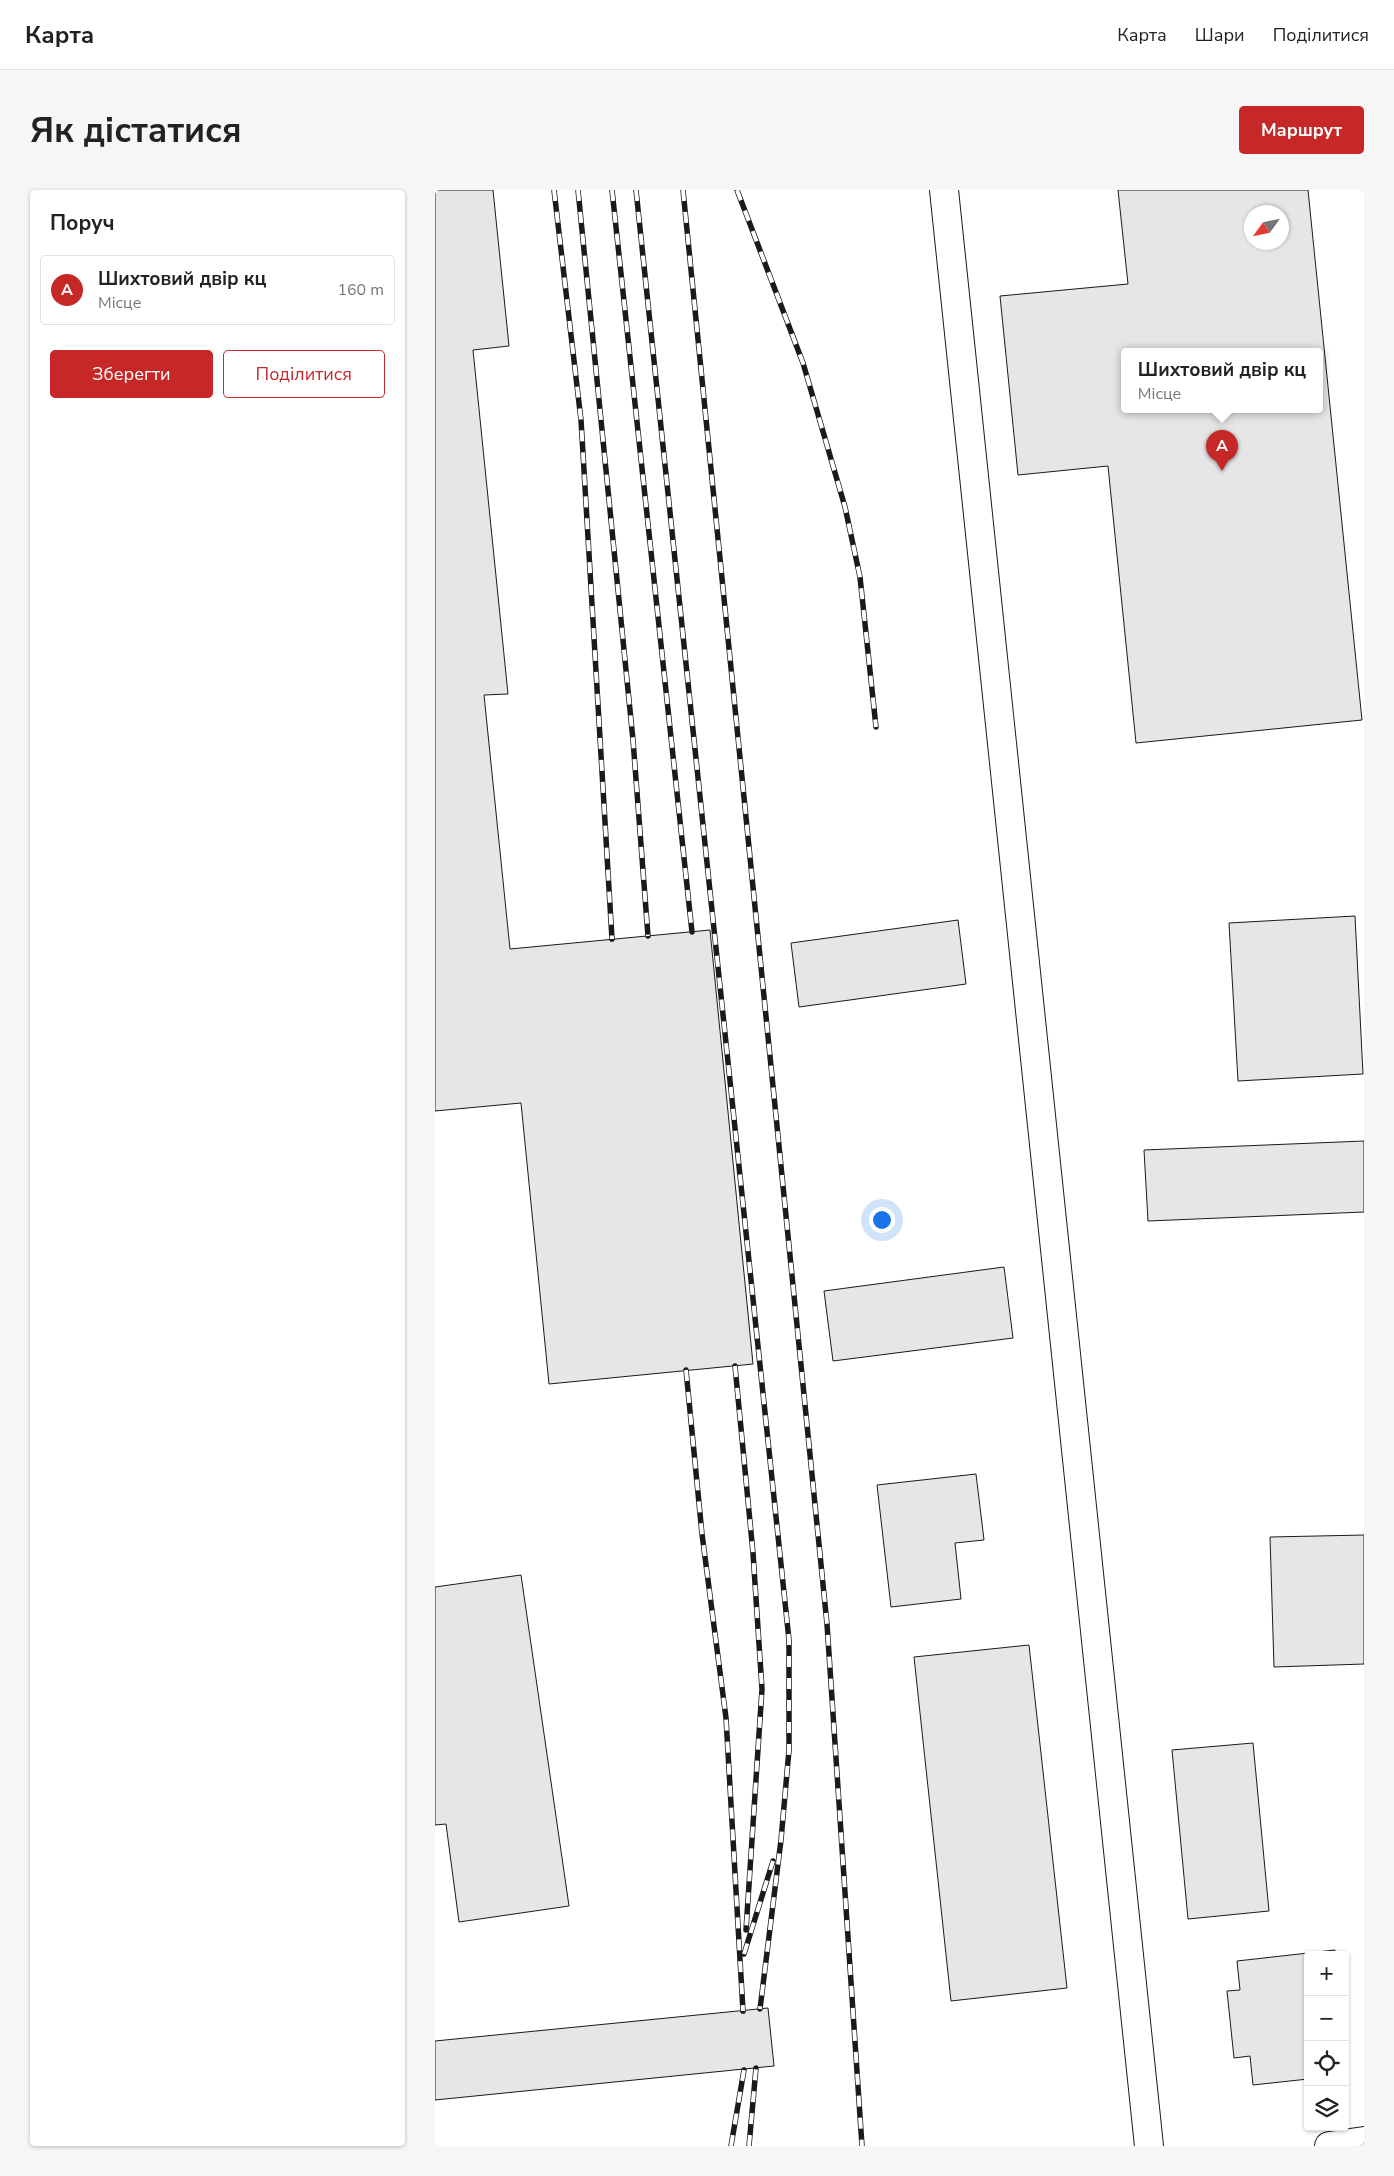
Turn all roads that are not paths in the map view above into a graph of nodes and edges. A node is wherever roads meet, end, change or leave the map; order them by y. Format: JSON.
{"nodes":[{"id":1,"x":944,"y":190,"type":"edge"},
{"id":2,"x":1364,"y":2141,"type":"edge"},
{"id":3,"x":1149,"y":2146,"type":"edge"},
{"id":4,"x":1329,"y":2146,"type":"edge"}],
"edges":[{"from":1,"to":3,"type":"lane"},
{"from":2,"to":4,"type":"lane"}]}
